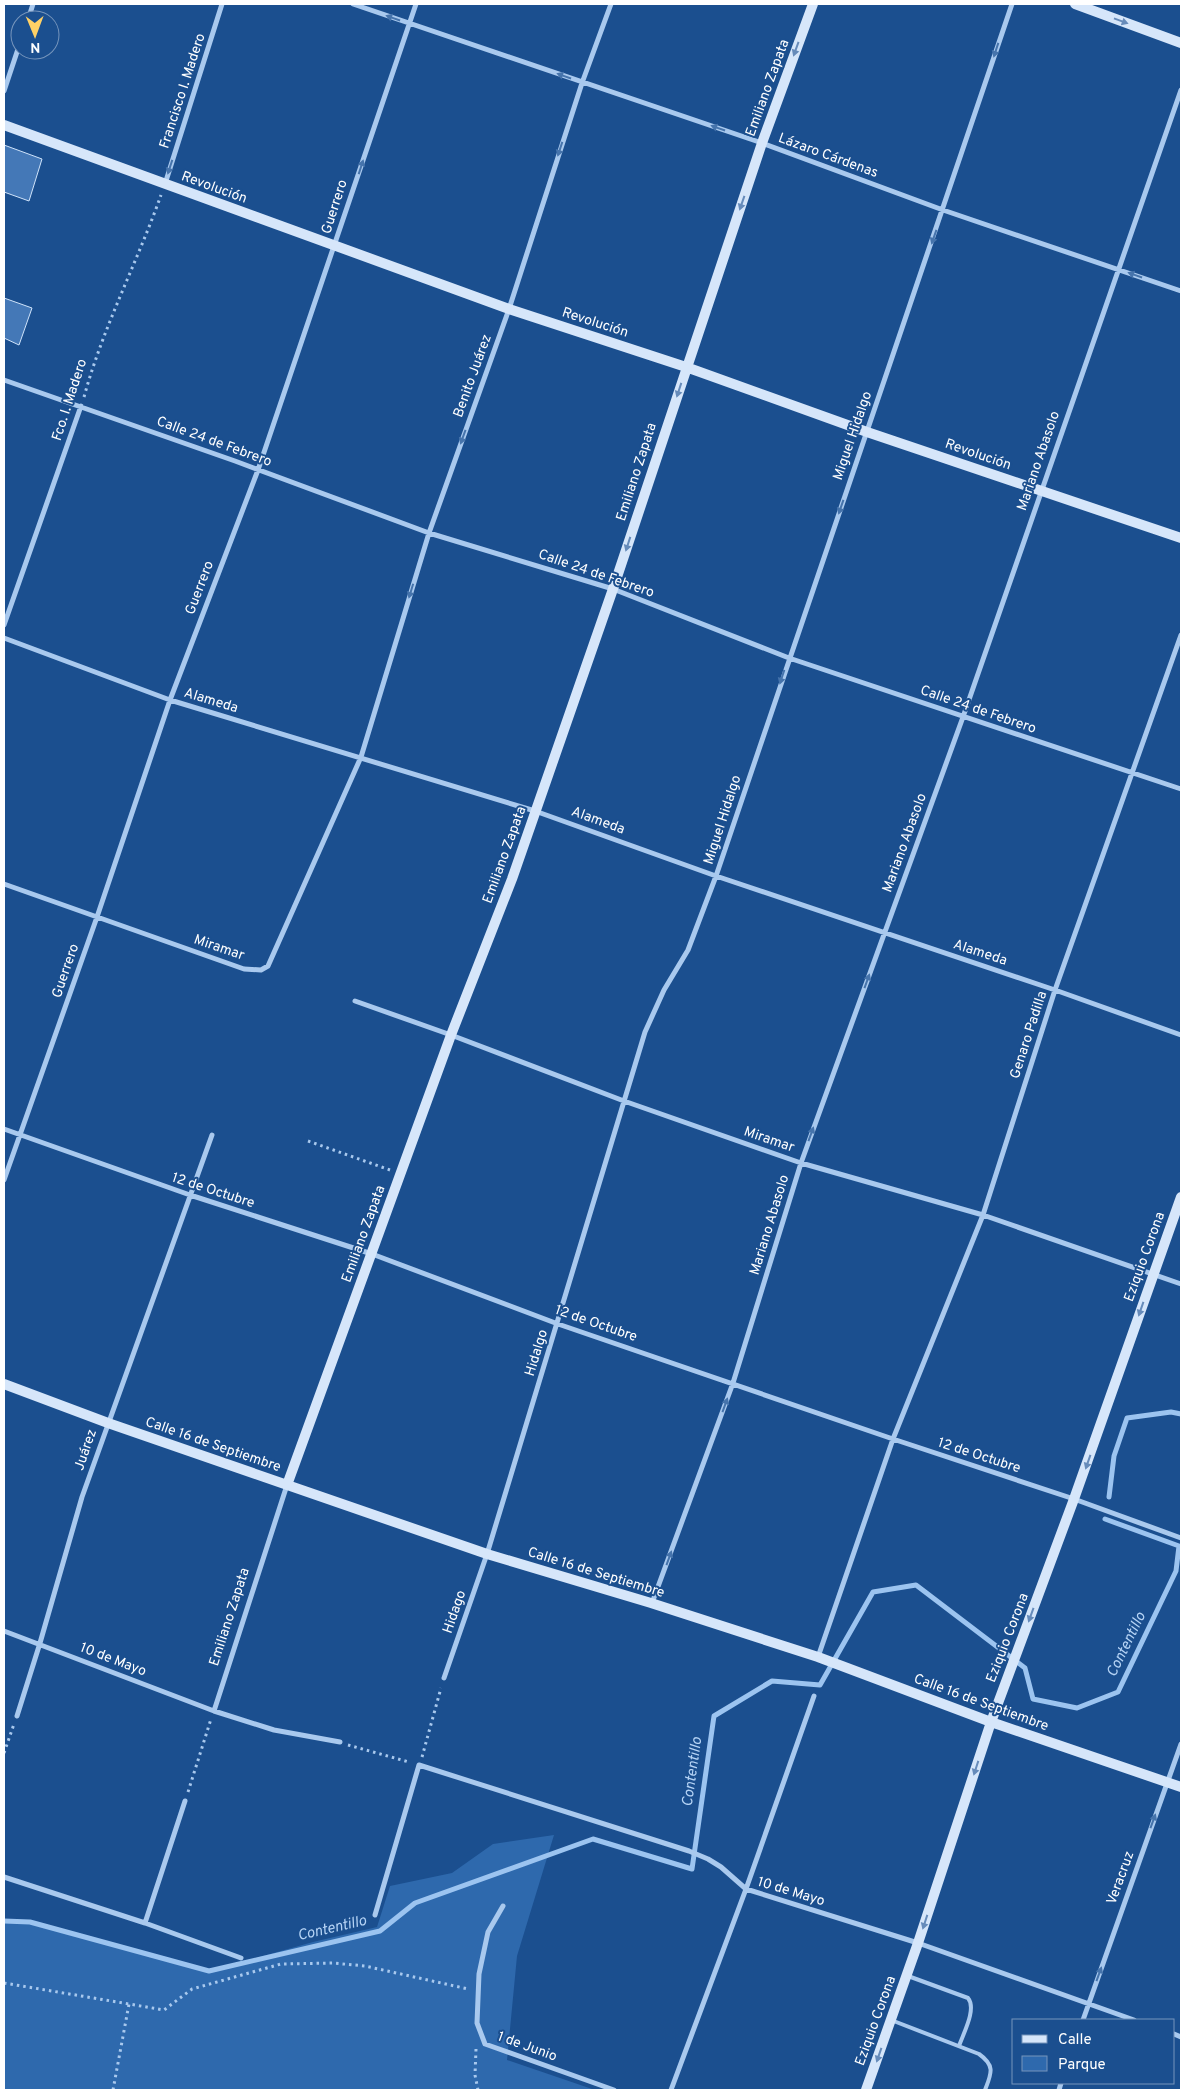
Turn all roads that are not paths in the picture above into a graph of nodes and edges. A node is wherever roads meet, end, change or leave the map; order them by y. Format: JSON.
{"nodes":[{"id":1,"x":222,"y":4,"type":"edge"},
{"id":2,"x":353,"y":4,"type":"edge"},
{"id":3,"x":416,"y":4,"type":"edge"},
{"id":4,"x":611,"y":4,"type":"edge"},
{"id":5,"x":813,"y":4,"type":"edge"},
{"id":6,"x":1012,"y":4,"type":"edge"},
{"id":7,"x":1075,"y":4,"type":"edge"},
{"id":8,"x":409,"y":24,"type":"junction"},
{"id":9,"x":1181,"y":43,"type":"edge"},
{"id":10,"x":14,"y":60,"type":"edge"},
{"id":11,"x":582,"y":83,"type":"junction"},
{"id":12,"x":1181,"y":90,"type":"edge"},
{"id":13,"x":4,"y":91,"type":"edge"},
{"id":14,"x":4,"y":125,"type":"edge"},
{"id":15,"x":762,"y":143,"type":"junction"},
{"id":16,"x":164,"y":185,"type":"junction"},
{"id":17,"x":943,"y":210,"type":"junction"},
{"id":18,"x":334,"y":246,"type":"junction"},
{"id":19,"x":1119,"y":270,"type":"junction"},
{"id":20,"x":1181,"y":291,"type":"edge"},
{"id":21,"x":509,"y":309,"type":"junction"},
{"id":22,"x":686,"y":367,"type":"junction"},
{"id":23,"x":4,"y":380,"type":"edge"},
{"id":24,"x":81,"y":406,"type":"junction"},
{"id":25,"x":867,"y":432,"type":"junction"},
{"id":26,"x":258,"y":470,"type":"junction"},
{"id":27,"x":1040,"y":491,"type":"junction"},
{"id":28,"x":429,"y":533,"type":"junction"},
{"id":29,"x":1181,"y":538,"type":"edge"},
{"id":30,"x":613,"y":589,"type":"junction"},
{"id":31,"x":4,"y":625,"type":"edge"},
{"id":32,"x":1181,"y":635,"type":"edge"},
{"id":33,"x":4,"y":638,"type":"edge"},
{"id":34,"x":789,"y":658,"type":"junction"},
{"id":35,"x":170,"y":700,"type":"junction"},
{"id":36,"x":963,"y":716,"type":"junction"},
{"id":37,"x":361,"y":757,"type":"junction"},
{"id":38,"x":1131,"y":773,"type":"junction"},
{"id":39,"x":1181,"y":789,"type":"edge"},
{"id":40,"x":535,"y":810,"type":"junction"},
{"id":41,"x":716,"y":876,"type":"junction"},
{"id":42,"x":4,"y":884,"type":"edge"},
{"id":43,"x":97,"y":917,"type":"junction"},
{"id":44,"x":884,"y":934,"type":"junction"},
{"id":45,"x":1055,"y":990,"type":"junction"},
{"id":46,"x":355,"y":1001,"type":"dead end"},
{"id":47,"x":451,"y":1035,"type":"junction"},
{"id":48,"x":1181,"y":1035,"type":"edge"},
{"id":49,"x":624,"y":1101,"type":"junction"},
{"id":50,"x":4,"y":1129,"type":"edge"},
{"id":51,"x":20,"y":1134,"type":"junction"},
{"id":52,"x":212,"y":1135,"type":"dead end"},
{"id":53,"x":801,"y":1162,"type":"junction"},
{"id":54,"x":4,"y":1180,"type":"edge"},
{"id":55,"x":190,"y":1195,"type":"junction"},
{"id":56,"x":1181,"y":1197,"type":"edge"},
{"id":57,"x":983,"y":1215,"type":"junction"},
{"id":58,"x":372,"y":1254,"type":"junction"},
{"id":59,"x":1154,"y":1274,"type":"junction"},
{"id":60,"x":1181,"y":1284,"type":"edge"},
{"id":61,"x":558,"y":1324,"type":"junction"},
{"id":62,"x":734,"y":1383,"type":"junction"},
{"id":63,"x":4,"y":1384,"type":"edge"},
{"id":64,"x":108,"y":1423,"type":"junction"},
{"id":65,"x":893,"y":1439,"type":"junction"},
{"id":66,"x":287,"y":1485,"type":"junction"},
{"id":67,"x":1074,"y":1499,"type":"junction"},
{"id":68,"x":1181,"y":1538,"type":"edge"},
{"id":69,"x":488,"y":1554,"type":"junction"},
{"id":70,"x":652,"y":1603,"type":"junction"},
{"id":71,"x":4,"y":1631,"type":"edge"},
{"id":72,"x":40,"y":1643,"type":"junction"},
{"id":73,"x":818,"y":1657,"type":"junction"},
{"id":74,"x":444,"y":1678,"type":"road end"},
{"id":75,"x":814,"y":1696,"type":"dead end"},
{"id":76,"x":214,"y":1712,"type":"junction"},
{"id":77,"x":17,"y":1716,"type":"road end"},
{"id":78,"x":991,"y":1722,"type":"junction"},
{"id":79,"x":340,"y":1742,"type":"road end"},
{"id":80,"x":1181,"y":1744,"type":"edge"},
{"id":81,"x":1167,"y":1782,"type":"junction"},
{"id":82,"x":1181,"y":1787,"type":"edge"},
{"id":83,"x":185,"y":1800,"type":"road end"},
{"id":84,"x":4,"y":1877,"type":"edge"},
{"id":85,"x":746,"y":1890,"type":"junction"},
{"id":86,"x":503,"y":1906,"type":"dead end"},
{"id":87,"x":375,"y":1915,"type":"dead end"},
{"id":88,"x":145,"y":1923,"type":"junction"},
{"id":89,"x":918,"y":1943,"type":"junction"},
{"id":90,"x":241,"y":1958,"type":"dead end"},
{"id":91,"x":907,"y":1976,"type":"junction"},
{"id":92,"x":1088,"y":2004,"type":"junction"},
{"id":93,"x":1083,"y":2019,"type":"edge"},
{"id":94,"x":1131,"y":2019,"type":"edge"},
{"id":95,"x":891,"y":2020,"type":"junction"},
{"id":96,"x":959,"y":2046,"type":"junction"},
{"id":97,"x":614,"y":2090,"type":"edge"},
{"id":98,"x":671,"y":2090,"type":"edge"},
{"id":99,"x":866,"y":2090,"type":"edge"},
{"id":100,"x":985,"y":2090,"type":"edge"}],
"edges":[{"from":1,"to":16,"type":"street","name":"Francisco I. Madero","one_way":true},
{"from":8,"to":2,"type":"street","name":"Lázaro Cárdenas","one_way":true},
{"from":3,"to":8,"type":"street","name":"Guerrero"},
{"from":4,"to":11,"type":"street","name":"Benito Juárez"},
{"from":5,"to":15,"type":"street","name":"Emiliano Zapata","one_way":true},
{"from":6,"to":17,"type":"street","name":"Miguel Hidalgo","one_way":true},
{"from":7,"to":9,"type":"street","one_way":true},
{"from":11,"to":8,"type":"street","name":"Lázaro Cárdenas","one_way":true},
{"from":18,"to":8,"type":"street","name":"Guerrero","one_way":true},
{"from":10,"to":13,"type":"street"},
{"from":15,"to":11,"type":"street","name":"Lázaro Cárdenas","one_way":true},
{"from":11,"to":21,"type":"street","name":"Benito Juárez","one_way":true},
{"from":12,"to":19,"type":"street","name":"Mariano Abasolo"},
{"from":14,"to":16,"type":"street","name":"Revolución"},
{"from":15,"to":17,"type":"street","name":"Lázaro Cárdenas"},
{"from":15,"to":22,"type":"street","name":"Emiliano Zapata","one_way":true},
{"from":16,"to":18,"type":"street","name":"Revolución"},
{"from":17,"to":19,"type":"street","name":"Lázaro Cárdenas"},
{"from":17,"to":25,"type":"street","name":"Miguel Hidalgo","one_way":true},
{"from":18,"to":21,"type":"street","name":"Revolución"},
{"from":18,"to":26,"type":"street","name":"Guerrero"},
{"from":20,"to":19,"type":"street","name":"Lázaro Cárdenas","one_way":true},
{"from":19,"to":27,"type":"street","name":"Mariano Abasolo"},
{"from":21,"to":22,"type":"street","name":"Revolución"},
{"from":21,"to":28,"type":"street","name":"Benito Juárez","one_way":true},
{"from":22,"to":25,"type":"street","name":"Revolución"},
{"from":22,"to":30,"type":"street","name":"Emiliano Zapata","one_way":true},
{"from":23,"to":24,"type":"street","name":"Calle 24 de Febrero"},
{"from":24,"to":26,"type":"street","name":"Calle 24 de Febrero"},
{"from":24,"to":31,"type":"street","name":"Fco. I. Madero"},
{"from":25,"to":27,"type":"street","name":"Revolución"},
{"from":25,"to":34,"type":"street","name":"Miguel Hidalgo","one_way":true},
{"from":26,"to":28,"type":"street","name":"Calle 24 de Febrero"},
{"from":26,"to":35,"type":"street","name":"Guerrero"},
{"from":27,"to":29,"type":"street","name":"Revolución"},
{"from":27,"to":36,"type":"street","name":"Mariano Abasolo"},
{"from":28,"to":30,"type":"street","name":"Calle 24 de Febrero"},
{"from":28,"to":37,"type":"street","name":"Benito Juárez","one_way":true},
{"from":30,"to":34,"type":"street","name":"Calle 24 de Febrero"},
{"from":30,"to":40,"type":"street","name":"Emiliano Zapata"},
{"from":32,"to":38,"type":"street","name":"Genaro Padilla"},
{"from":33,"to":35,"type":"street","name":"Alameda"},
{"from":34,"to":36,"type":"street","name":"Calle 24 de Febrero"},
{"from":34,"to":41,"type":"street","name":"Miguel Hidalgo","one_way":true},
{"from":35,"to":37,"type":"street","name":"Alameda"},
{"from":35,"to":43,"type":"street","name":"Guerrero"},
{"from":36,"to":38,"type":"street","name":"Calle 24 de Febrero"},
{"from":36,"to":44,"type":"street","name":"Mariano Abasolo"},
{"from":37,"to":40,"type":"street","name":"Alameda"},
{"from":37,"to":43,"type":"street","name":"Miramar"},
{"from":38,"to":39,"type":"street","name":"Calle 24 de Febrero"},
{"from":38,"to":45,"type":"street","name":"Genaro Padilla"},
{"from":40,"to":41,"type":"street","name":"Alameda"},
{"from":40,"to":47,"type":"street","name":"Emiliano Zapata"},
{"from":41,"to":44,"type":"street","name":"Alameda"},
{"from":41,"to":49,"type":"street","name":"Miguel Hidalgo"},
{"from":42,"to":43,"type":"street","name":"Miramar"},
{"from":43,"to":51,"type":"street","name":"Guerrero"},
{"from":44,"to":45,"type":"street","name":"Alameda"},
{"from":53,"to":44,"type":"street","name":"Mariano Abasolo","one_way":true},
{"from":45,"to":48,"type":"street","name":"Alameda"},
{"from":45,"to":57,"type":"street","name":"Genaro Padilla"},
{"from":46,"to":47,"type":"street","name":"Miramar"},
{"from":47,"to":49,"type":"street","name":"Miramar"},
{"from":47,"to":58,"type":"street","name":"Emiliano Zapata"},
{"from":49,"to":53,"type":"street","name":"Miramar"},
{"from":49,"to":61,"type":"street","name":"Hidalgo"},
{"from":50,"to":51,"type":"street","name":"12 de Octubre"},
{"from":51,"to":54,"type":"street","name":"Guerrero"},
{"from":51,"to":55,"type":"street","name":"12 de Octubre"},
{"from":52,"to":55,"type":"street","name":"Juárez"},
{"from":53,"to":57,"type":"street","name":"Miramar"},
{"from":53,"to":62,"type":"street","name":"Mariano Abasolo"},
{"from":55,"to":58,"type":"street","name":"12 de Octubre"},
{"from":55,"to":64,"type":"street","name":"Juárez"},
{"from":56,"to":59,"type":"street","name":"Eziquio Corona"},
{"from":57,"to":59,"type":"street","name":"Miramar"},
{"from":57,"to":65,"type":"street","name":"Genaro Padilla"},
{"from":58,"to":61,"type":"street","name":"12 de Octubre"},
{"from":58,"to":66,"type":"street","name":"Emiliano Zapata"},
{"from":59,"to":60,"type":"street","name":"Miramar"},
{"from":59,"to":67,"type":"street","name":"Eziquio Corona","one_way":true},
{"from":61,"to":62,"type":"street","name":"12 de Octubre"},
{"from":61,"to":69,"type":"street","name":"Hidalgo"},
{"from":62,"to":65,"type":"street","name":"12 de Octubre"},
{"from":70,"to":62,"type":"street","name":"Mariano Abasolo","one_way":true},
{"from":63,"to":64,"type":"street","name":"Calle 16 de Septiembre"},
{"from":64,"to":66,"type":"street","name":"Calle 16 de Septiembre"},
{"from":64,"to":72,"type":"street","name":"Juárez"},
{"from":65,"to":67,"type":"street","name":"12 de Octubre"},
{"from":65,"to":73,"type":"street","name":"Genaro Padilla"},
{"from":66,"to":69,"type":"street","name":"Calle 16 de Septiembre"},
{"from":66,"to":76,"type":"street","name":"Emiliano Zapata"},
{"from":67,"to":68,"type":"street","name":"12 de Octubre"},
{"from":67,"to":78,"type":"street","name":"Eziquio Corona","one_way":true},
{"from":69,"to":70,"type":"street","name":"Calle 16 de Septiembre"},
{"from":69,"to":74,"type":"street","name":"Hidago"},
{"from":70,"to":73,"type":"street","name":"Calle 16 de Septiembre"},
{"from":71,"to":72,"type":"street","name":"10 de Mayo"},
{"from":72,"to":76,"type":"street","name":"10 de Mayo"},
{"from":72,"to":77,"type":"street","name":"Juárez"},
{"from":73,"to":78,"type":"street","name":"Calle 16 de Septiembre"},
{"from":75,"to":85,"type":"street"},
{"from":76,"to":79,"type":"street","name":"10 de Mayo"},
{"from":78,"to":81,"type":"street","name":"Calle 16 de Septiembre"},
{"from":78,"to":89,"type":"street","name":"Eziquio Corona","one_way":true},
{"from":80,"to":81,"type":"street","name":"Veracruz"},
{"from":81,"to":82,"type":"street","name":"Calle 16 de Septiembre"},
{"from":92,"to":81,"type":"street","name":"Veracruz","one_way":true},
{"from":83,"to":88,"type":"street"},
{"from":84,"to":88,"type":"street"},
{"from":85,"to":87,"type":"street","name":"10 de Mayo"},
{"from":85,"to":89,"type":"street","name":"10 de Mayo"},
{"from":85,"to":98,"type":"street"},
{"from":86,"to":97,"type":"street","name":"1 de Junio"},
{"from":88,"to":90,"type":"street"},
{"from":89,"to":91,"type":"street","name":"Eziquio Corona"},
{"from":89,"to":92,"type":"street","name":"10 de Mayo"},
{"from":91,"to":95,"type":"street","name":"Eziquio Corona"},
{"from":91,"to":96,"type":"lane"},
{"from":92,"to":93,"type":"street","name":"Veracruz"},
{"from":92,"to":94,"type":"street","name":"10 de Mayo"},
{"from":95,"to":96,"type":"lane"},
{"from":95,"to":99,"type":"street","name":"Eziquio Corona","one_way":true},
{"from":96,"to":100,"type":"lane"}]}
